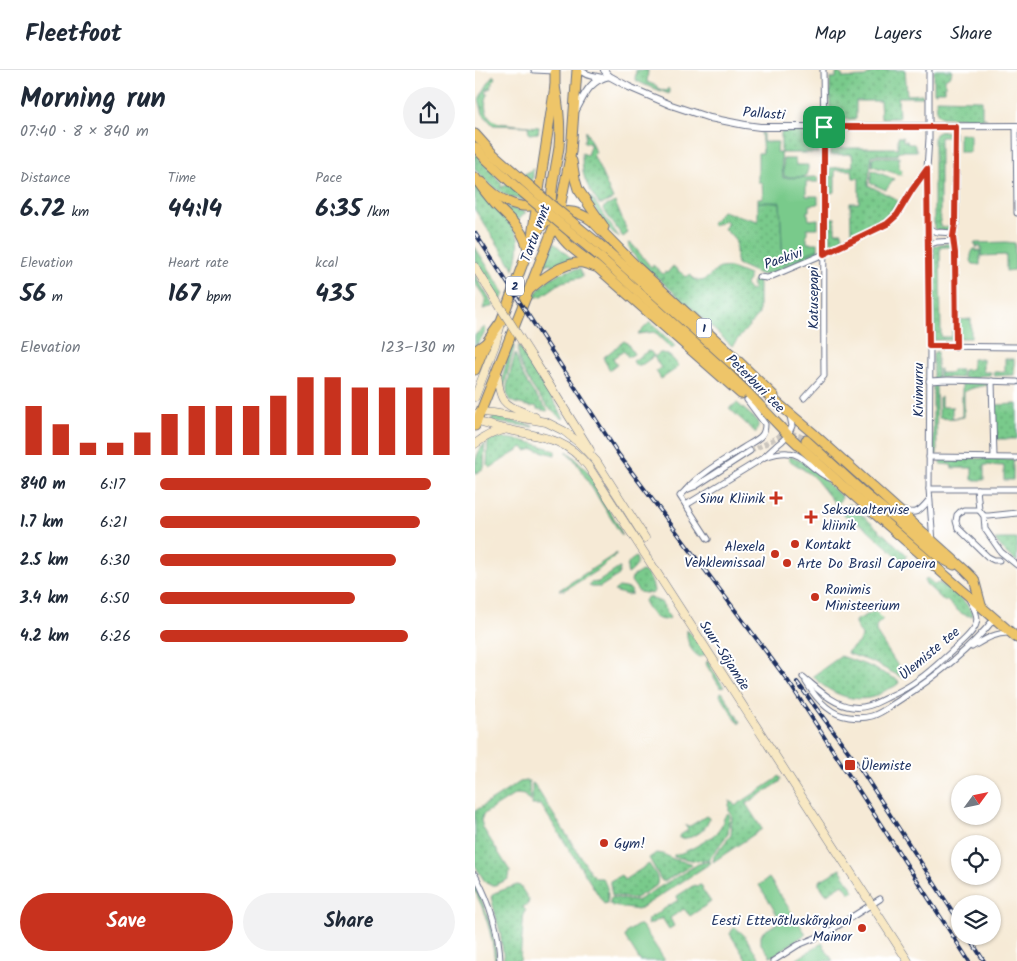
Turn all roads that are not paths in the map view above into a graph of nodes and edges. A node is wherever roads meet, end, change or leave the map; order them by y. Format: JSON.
{"nodes":[{"id":1,"x":534,"y":70,"type":"edge"},
{"id":2,"x":557,"y":70,"type":"edge"},
{"id":3,"x":578,"y":70,"type":"edge"},
{"id":4,"x":604,"y":70,"type":"edge"},
{"id":5,"x":823,"y":70,"type":"edge"},
{"id":6,"x":929,"y":70,"type":"edge"},
{"id":7,"x":609,"y":76,"type":"junction"},
{"id":8,"x":602,"y":78,"type":"junction"},
{"id":9,"x":555,"y":86,"type":"junction"},
{"id":10,"x":574,"y":113,"type":"junction"},
{"id":11,"x":929,"y":126,"type":"junction"},
{"id":12,"x":1016,"y":126,"type":"edge"},
{"id":13,"x":824,"y":127,"type":"junction"},
{"id":14,"x":956,"y":127,"type":"junction"},
{"id":15,"x":475,"y":134,"type":"edge"},
{"id":16,"x":475,"y":148,"type":"edge"},
{"id":17,"x":571,"y":152,"type":"junction"},
{"id":18,"x":489,"y":156,"type":"junction"},
{"id":19,"x":1017,"y":159,"type":"edge"},
{"id":20,"x":927,"y":169,"type":"junction"},
{"id":21,"x":475,"y":176,"type":"edge"},
{"id":22,"x":1017,"y":178,"type":"edge"},
{"id":23,"x":565,"y":183,"type":"junction"},
{"id":24,"x":1017,"y":198,"type":"edge"},
{"id":25,"x":551,"y":199,"type":"junction"},
{"id":26,"x":537,"y":205,"type":"junction"},
{"id":27,"x":1017,"y":212,"type":"edge"},
{"id":28,"x":556,"y":218,"type":"junction"},
{"id":29,"x":928,"y":229,"type":"junction"},
{"id":30,"x":954,"y":233,"type":"junction"},
{"id":31,"x":532,"y":239,"type":"junction"},
{"id":32,"x":954,"y":241,"type":"junction"},
{"id":33,"x":928,"y":245,"type":"junction"},
{"id":34,"x":618,"y":248,"type":"junction"},
{"id":35,"x":528,"y":249,"type":"junction"},
{"id":36,"x":602,"y":253,"type":"junction"},
{"id":37,"x":824,"y":254,"type":"junction"},
{"id":38,"x":475,"y":267,"type":"edge"},
{"id":39,"x":598,"y":268,"type":"junction"},
{"id":40,"x":759,"y":277,"type":"dead end"},
{"id":41,"x":528,"y":291,"type":"junction"},
{"id":42,"x":501,"y":322,"type":"junction"},
{"id":43,"x":486,"y":343,"type":"junction"},
{"id":44,"x":929,"y":346,"type":"junction"},
{"id":45,"x":956,"y":346,"type":"junction"},
{"id":46,"x":1017,"y":347,"type":"edge"},
{"id":47,"x":475,"y":351,"type":"edge"},
{"id":48,"x":475,"y":370,"type":"edge"},
{"id":49,"x":497,"y":370,"type":"junction"},
{"id":50,"x":929,"y":381,"type":"junction"},
{"id":51,"x":992,"y":381,"type":"junction"},
{"id":52,"x":1017,"y":382,"type":"edge"},
{"id":53,"x":475,"y":397,"type":"edge"},
{"id":54,"x":804,"y":398,"type":"dead end"},
{"id":55,"x":747,"y":400,"type":"junction"},
{"id":56,"x":787,"y":412,"type":"junction"},
{"id":57,"x":476,"y":417,"type":"edge"},
{"id":58,"x":774,"y":421,"type":"junction"},
{"id":59,"x":546,"y":422,"type":"junction"},
{"id":60,"x":505,"y":429,"type":"junction"},
{"id":61,"x":788,"y":435,"type":"junction"},
{"id":62,"x":806,"y":440,"type":"tunnel mouth"},
{"id":63,"x":475,"y":444,"type":"edge"},
{"id":64,"x":750,"y":451,"type":"tunnel mouth"},
{"id":65,"x":929,"y":457,"type":"junction"},
{"id":66,"x":994,"y":457,"type":"junction"},
{"id":67,"x":763,"y":458,"type":"junction"},
{"id":68,"x":1017,"y":458,"type":"edge"},
{"id":69,"x":596,"y":460,"type":"junction"},
{"id":70,"x":843,"y":486,"type":"junction"},
{"id":71,"x":929,"y":489,"type":"junction"},
{"id":72,"x":977,"y":489,"type":"junction"},
{"id":73,"x":1017,"y":489,"type":"edge"},
{"id":74,"x":686,"y":490,"type":"junction"},
{"id":75,"x":929,"y":500,"type":"junction"},
{"id":76,"x":686,"y":505,"type":"junction"},
{"id":77,"x":896,"y":508,"type":"junction"},
{"id":78,"x":979,"y":510,"type":"junction"},
{"id":79,"x":1017,"y":513,"type":"edge"},
{"id":80,"x":984,"y":516,"type":"junction"},
{"id":81,"x":645,"y":538,"type":"dead end"},
{"id":82,"x":708,"y":539,"type":"dead end"},
{"id":83,"x":933,"y":542,"type":"junction"},
{"id":84,"x":999,"y":560,"type":"dead end"},
{"id":85,"x":1017,"y":565,"type":"edge"},
{"id":86,"x":966,"y":571,"type":"junction"},
{"id":87,"x":965,"y":592,"type":"junction"},
{"id":88,"x":981,"y":606,"type":"junction"},
{"id":89,"x":995,"y":618,"type":"junction"},
{"id":90,"x":1015,"y":636,"type":"edge"},
{"id":91,"x":967,"y":649,"type":"junction"},
{"id":92,"x":475,"y":875,"type":"edge"},
{"id":93,"x":880,"y":899,"type":"dead end"},
{"id":94,"x":872,"y":905,"type":"junction"},
{"id":95,"x":501,"y":961,"type":"edge"},
{"id":96,"x":773,"y":961,"type":"edge"},
{"id":97,"x":908,"y":961,"type":"edge"}],
"edges":[{"from":1,"to":2,"type":"street"},
{"from":2,"to":9,"type":"main road","name":"Tartu mnt","number":"2"},
{"from":3,"to":8,"type":"street"},
{"from":3,"to":10,"type":"main road","name":"Tartu mnt","number":"2"},
{"from":4,"to":7,"type":"street"},
{"from":5,"to":13,"type":"street","name":"Katusepapi"},
{"from":6,"to":11,"type":"street","name":"Kivimurru"},
{"from":7,"to":8,"type":"street"},
{"from":7,"to":13,"type":"street","name":"Pallasti"},
{"from":8,"to":10,"type":"street"},
{"from":9,"to":25,"type":"main road","number":"1"},
{"from":9,"to":26,"type":"main road","name":"Tartu mnt","number":"2"},
{"from":10,"to":17,"type":"main road","name":"Tartu mnt","number":"2"},
{"from":11,"to":13,"type":"street","name":"Pallasti"},
{"from":11,"to":14,"type":"street","name":"Pallasti"},
{"from":11,"to":20,"type":"street","name":"Kivimurru"},
{"from":12,"to":14,"type":"street","name":"Pallasti"},
{"from":12,"to":19,"type":"street"},
{"from":13,"to":37,"type":"street","name":"Katusepapi"},
{"from":14,"to":30,"type":"street"},
{"from":15,"to":18,"type":"main road","name":"Peterburi tee"},
{"from":16,"to":18,"type":"main road","name":"Peterburi tee"},
{"from":17,"to":23,"type":"main road","name":"Tartu mnt","number":"2"},
{"from":17,"to":34,"type":"main road","number":"1"},
{"from":18,"to":36,"type":"main road","name":"Peterburi tee","bridge":true},
{"from":19,"to":22,"type":"street"},
{"from":20,"to":29,"type":"street","name":"Kivimurru"},
{"from":20,"to":37,"type":"street","name":"Paekivi"},
{"from":21,"to":26,"type":"main road"},
{"from":21,"to":35,"type":"main road"},
{"from":22,"to":24,"type":"street"},
{"from":23,"to":25,"type":"main road"},
{"from":23,"to":28,"type":"main road","name":"Tartu mnt","number":"2"},
{"from":24,"to":27,"type":"street"},
{"from":25,"to":26,"type":"main road"},
{"from":25,"to":28,"type":"main road","number":"1"},
{"from":26,"to":31,"type":"main road","name":"Tartu mnt","number":"2"},
{"from":28,"to":31,"type":"main road"},
{"from":28,"to":34,"type":"main road","number":"1"},
{"from":28,"to":39,"type":"main road","number":"1"},
{"from":28,"to":41,"type":"main road","name":"Tartu mnt","number":"2"},
{"from":29,"to":30,"type":"street"},
{"from":29,"to":33,"type":"street","name":"Kivimurru"},
{"from":30,"to":32,"type":"street"},
{"from":31,"to":35,"type":"main road","name":"Tartu mnt","number":"2"},
{"from":32,"to":33,"type":"street"},
{"from":32,"to":45,"type":"street"},
{"from":33,"to":44,"type":"street","name":"Kivimurru"},
{"from":34,"to":56,"type":"main road","number":"1"},
{"from":35,"to":42,"type":"main road","name":"Tartu mnt","number":"2"},
{"from":36,"to":56,"type":"main road","name":"Peterburi tee"},
{"from":36,"to":58,"type":"main road","name":"Peterburi tee"},
{"from":37,"to":40,"type":"street","name":"Paekivi"},
{"from":37,"to":54,"type":"street","name":"Katusepapi"},
{"from":38,"to":69,"type":"main road","bridge":true},
{"from":39,"to":41,"type":"main road"},
{"from":39,"to":55,"type":"main road","number":"1"},
{"from":41,"to":49,"type":"main road","name":"Tartu mnt","number":"2"},
{"from":42,"to":43,"type":"main road","name":"Tartu mnt","number":"2"},
{"from":42,"to":53,"type":"main road"},
{"from":43,"to":47,"type":"main road"},
{"from":43,"to":48,"type":"main road","name":"Tartu mnt","number":"2"},
{"from":44,"to":45,"type":"street"},
{"from":44,"to":50,"type":"street","name":"Kivimurru"},
{"from":45,"to":46,"type":"street"},
{"from":49,"to":57,"type":"main road","name":"Tartu mnt","number":"2"},
{"from":49,"to":59,"type":"main road"},
{"from":50,"to":51,"type":"street"},
{"from":50,"to":65,"type":"street","name":"Kivimurru"},
{"from":51,"to":52,"type":"street"},
{"from":51,"to":66,"type":"street"},
{"from":55,"to":58,"type":"main road","number":"1"},
{"from":55,"to":74,"type":"street"},
{"from":56,"to":61,"type":"street"},
{"from":56,"to":77,"type":"main road","name":"Peterburi tee","number":"1"},
{"from":57,"to":59,"type":"main road"},
{"from":57,"to":60,"type":"main road","name":"Suur-Sõjamäe"},
{"from":58,"to":61,"type":"main road","name":"Peterburi tee","number":"1"},
{"from":59,"to":69,"type":"main road"},
{"from":60,"to":63,"type":"main road"},
{"from":60,"to":94,"type":"main road","name":"Suur-Sõjamäe"},
{"from":61,"to":67,"type":"street"},
{"from":61,"to":70,"type":"main road","name":"Peterburi tee","number":"1"},
{"from":62,"to":86,"type":"main road"},
{"from":64,"to":74,"type":"street"},
{"from":65,"to":66,"type":"street"},
{"from":65,"to":71,"type":"street","name":"Kivimurru"},
{"from":66,"to":68,"type":"street"},
{"from":67,"to":70,"type":"street"},
{"from":67,"to":76,"type":"street"},
{"from":69,"to":81,"type":"main road"},
{"from":70,"to":87,"type":"main road","name":"Peterburi tee","number":"1"},
{"from":71,"to":72,"type":"street"},
{"from":71,"to":75,"type":"street","name":"Kivimurru"},
{"from":72,"to":73,"type":"street"},
{"from":72,"to":78,"type":"street"},
{"from":74,"to":76,"type":"street"},
{"from":75,"to":77,"type":"street"},
{"from":75,"to":83,"type":"street","name":"Kivimurru"},
{"from":76,"to":82,"type":"street"},
{"from":77,"to":83,"type":"main road","name":"Peterburi tee","number":"1"},
{"from":78,"to":80,"type":"street"},
{"from":78,"to":84,"type":"street"},
{"from":79,"to":80,"type":"street"},
{"from":80,"to":85,"type":"street"},
{"from":83,"to":86,"type":"main road","name":"Peterburi tee","number":"1"},
{"from":86,"to":88,"type":"main road","name":"Peterburi tee","number":"1"},
{"from":87,"to":88,"type":"main road","name":"Peterburi tee","number":"1"},
{"from":87,"to":91,"type":"street","name":"Ülemiste tee"},
{"from":88,"to":89,"type":"main road","name":"Peterburi tee","number":"1"},
{"from":89,"to":90,"type":"main road","name":"Peterburi tee","number":"1"},
{"from":89,"to":91,"type":"street","name":"Ülemiste tee"},
{"from":90,"to":91,"type":"street","name":"Ülemiste tee"},
{"from":92,"to":95,"type":"street"},
{"from":93,"to":94,"type":"street"},
{"from":94,"to":96,"type":"street"},
{"from":94,"to":97,"type":"main road","name":"Suur-Sõjamäe"}]}
